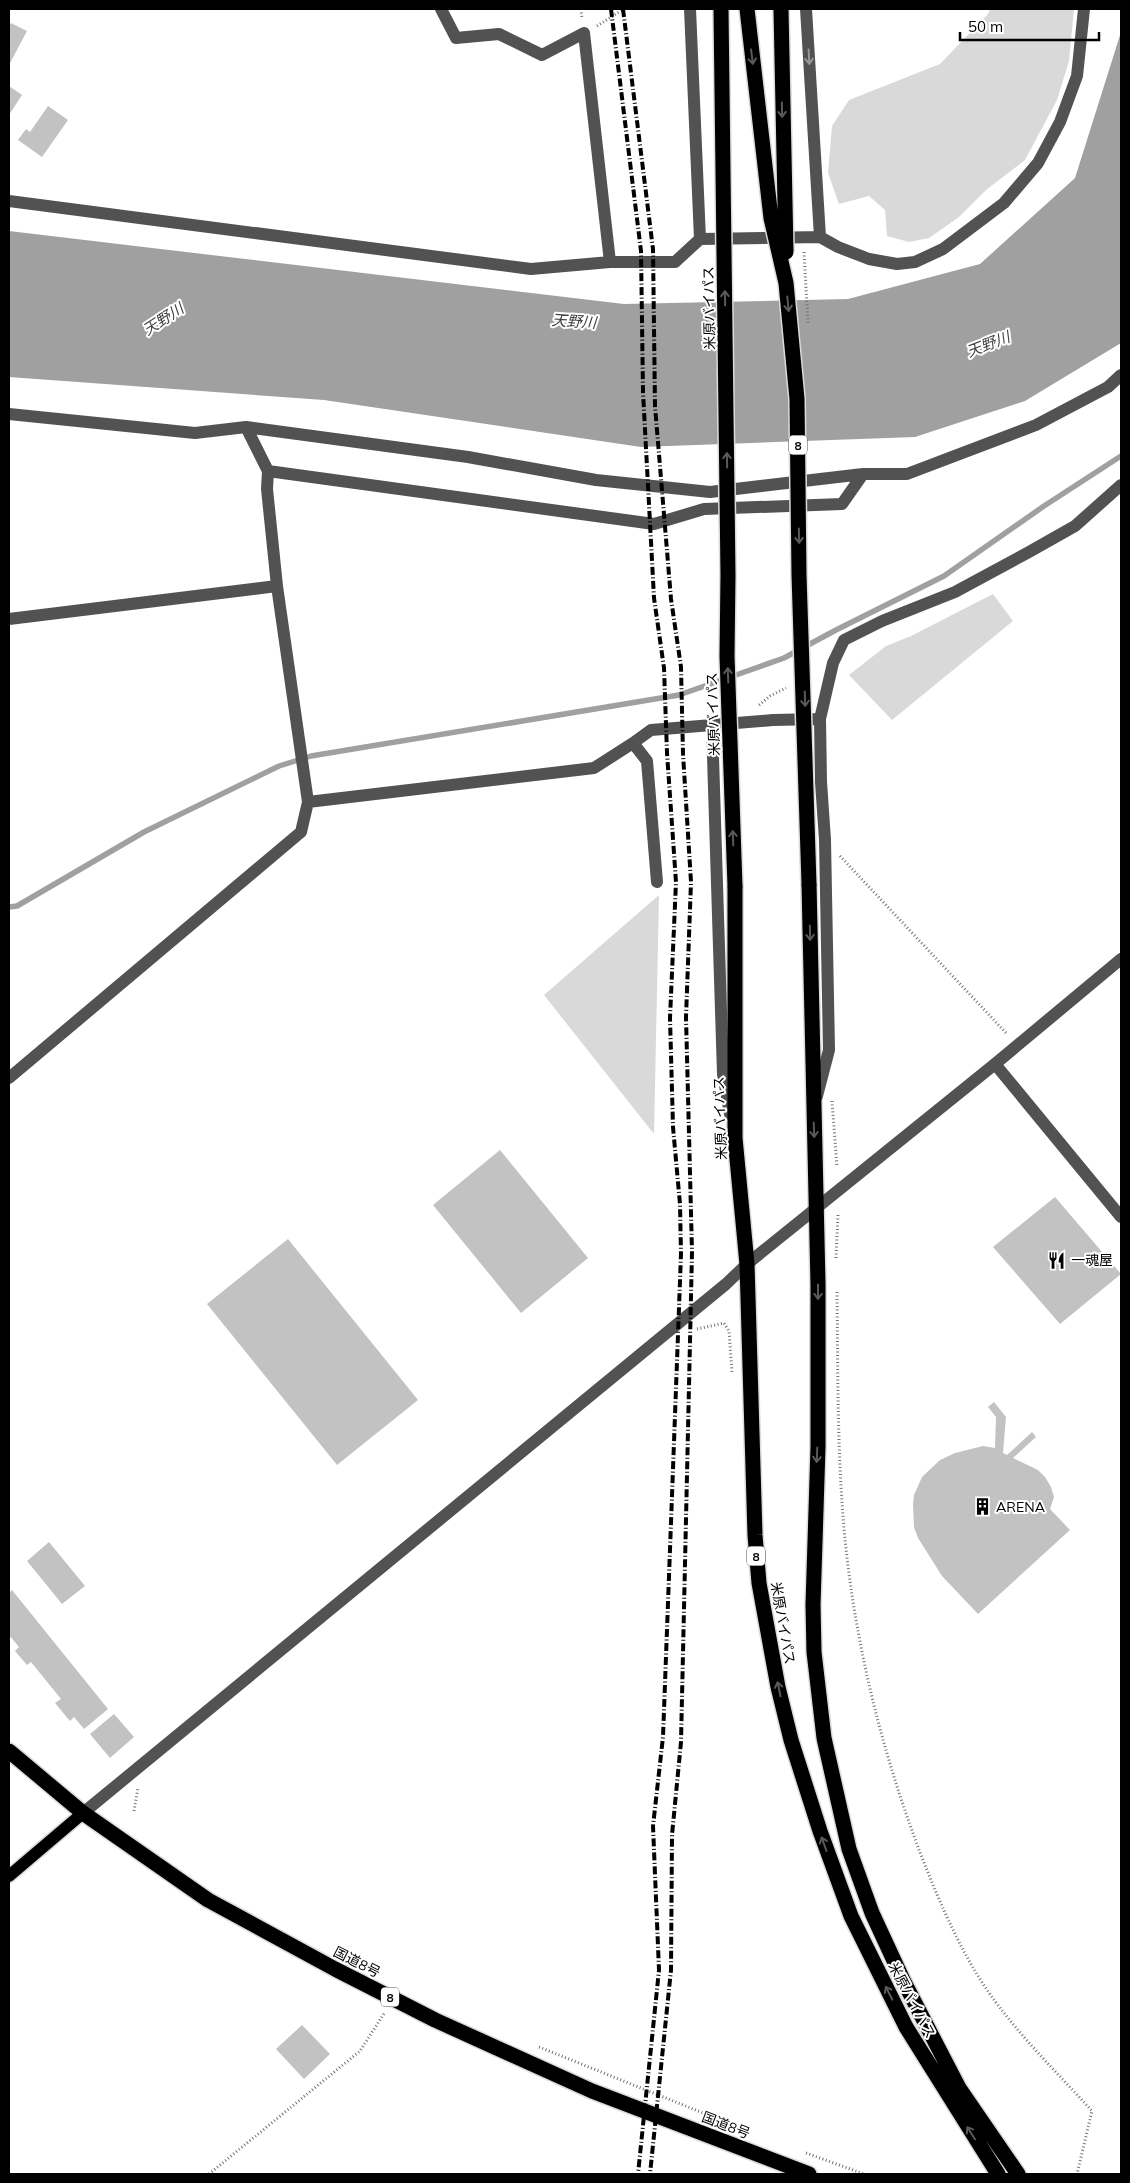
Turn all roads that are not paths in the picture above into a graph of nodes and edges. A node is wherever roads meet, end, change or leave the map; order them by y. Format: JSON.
{"nodes":[{"id":1,"x":441,"y":9,"type":"edge"},
{"id":2,"x":690,"y":9,"type":"edge"},
{"id":3,"x":717,"y":9,"type":"edge"},
{"id":4,"x":721,"y":9,"type":"edge"},
{"id":5,"x":746,"y":9,"type":"edge"},
{"id":6,"x":780,"y":9,"type":"edge"},
{"id":7,"x":806,"y":9,"type":"edge"},
{"id":8,"x":1084,"y":9,"type":"edge"},
{"id":9,"x":720,"y":48,"type":"junction"},
{"id":10,"x":9,"y":201,"type":"edge"},
{"id":11,"x":820,"y":237,"type":"junction"},
{"id":12,"x":700,"y":239,"type":"junction"},
{"id":13,"x":610,"y":262,"type":"junction"},
{"id":14,"x":786,"y":283,"type":"junction"},
{"id":15,"x":1121,"y":375,"type":"edge"},
{"id":16,"x":9,"y":414,"type":"edge"},
{"id":17,"x":246,"y":426,"type":"junction"},
{"id":18,"x":268,"y":471,"type":"junction"},
{"id":19,"x":863,"y":474,"type":"junction"},
{"id":20,"x":1121,"y":486,"type":"edge"},
{"id":21,"x":277,"y":586,"type":"junction"},
{"id":22,"x":9,"y":619,"type":"edge"},
{"id":23,"x":820,"y":719,"type":"junction"},
{"id":24,"x":712,"y":725,"type":"junction"},
{"id":25,"x":632,"y":743,"type":"junction"},
{"id":26,"x":308,"y":802,"type":"junction"},
{"id":27,"x":657,"y":882,"type":"dead end"},
{"id":28,"x":1121,"y":959,"type":"edge"},
{"id":29,"x":995,"y":1064,"type":"junction"},
{"id":30,"x":9,"y":1078,"type":"edge"},
{"id":31,"x":813,"y":1108,"type":"junction"},
{"id":32,"x":735,"y":1138,"type":"junction"},
{"id":33,"x":817,"y":1206,"type":"junction"},
{"id":34,"x":1121,"y":1217,"type":"edge"},
{"id":35,"x":747,"y":1264,"type":"junction"},
{"id":36,"x":9,"y":1752,"type":"edge"},
{"id":37,"x":83,"y":1813,"type":"junction"},
{"id":38,"x":9,"y":1876,"type":"edge"},
{"id":39,"x":809,"y":2174,"type":"edge"},
{"id":40,"x":998,"y":2174,"type":"edge"},
{"id":41,"x":1018,"y":2174,"type":"edge"}],
"edges":[{"from":1,"to":13,"type":"street"},
{"from":2,"to":12,"type":"street"},
{"from":3,"to":9,"type":"highway","bridge":true},
{"from":4,"to":9,"type":"highway","name":"米原バイパス","number":"8","bridge":true},
{"from":5,"to":14,"type":"highway","name":"米原バイパス","number":"8","one_way":true,"bridge":true},
{"from":6,"to":14,"type":"highway","one_way":true,"bridge":true},
{"from":7,"to":11,"type":"street","one_way":true},
{"from":8,"to":11,"type":"street"},
{"from":32,"to":9,"type":"highway","name":"米原バイパス","number":"8","one_way":true,"bridge":true},
{"from":10,"to":13,"type":"street"},
{"from":11,"to":12,"type":"street"},
{"from":12,"to":13,"type":"street"},
{"from":14,"to":31,"type":"highway","name":"米原バイパス","number":"8","one_way":true,"bridge":true},
{"from":15,"to":19,"type":"street"},
{"from":16,"to":17,"type":"street"},
{"from":17,"to":18,"type":"street"},
{"from":17,"to":19,"type":"street"},
{"from":18,"to":19,"type":"street"},
{"from":18,"to":21,"type":"street"},
{"from":20,"to":23,"type":"street"},
{"from":21,"to":22,"type":"street"},
{"from":21,"to":26,"type":"street"},
{"from":23,"to":24,"type":"street"},
{"from":23,"to":31,"type":"street"},
{"from":24,"to":25,"type":"street"},
{"from":24,"to":32,"type":"street"},
{"from":25,"to":26,"type":"street"},
{"from":25,"to":27,"type":"street"},
{"from":26,"to":30,"type":"street"},
{"from":28,"to":29,"type":"street"},
{"from":29,"to":33,"type":"street"},
{"from":29,"to":34,"type":"street"},
{"from":31,"to":33,"type":"highway","name":"米原バイパス","number":"8","one_way":true},
{"from":32,"to":35,"type":"highway","name":"米原バイパス","number":"8"},
{"from":33,"to":35,"type":"street"},
{"from":33,"to":41,"type":"highway","name":"米原バイパス","number":"8","one_way":true},
{"from":35,"to":37,"type":"street"},
{"from":40,"to":35,"type":"highway","name":"米原バイパス","number":"8","one_way":true},
{"from":36,"to":37,"type":"highway","name":"国道8号","number":"8"},
{"from":37,"to":38,"type":"main road"},
{"from":37,"to":39,"type":"highway","name":"国道8号","number":"8"}]}
